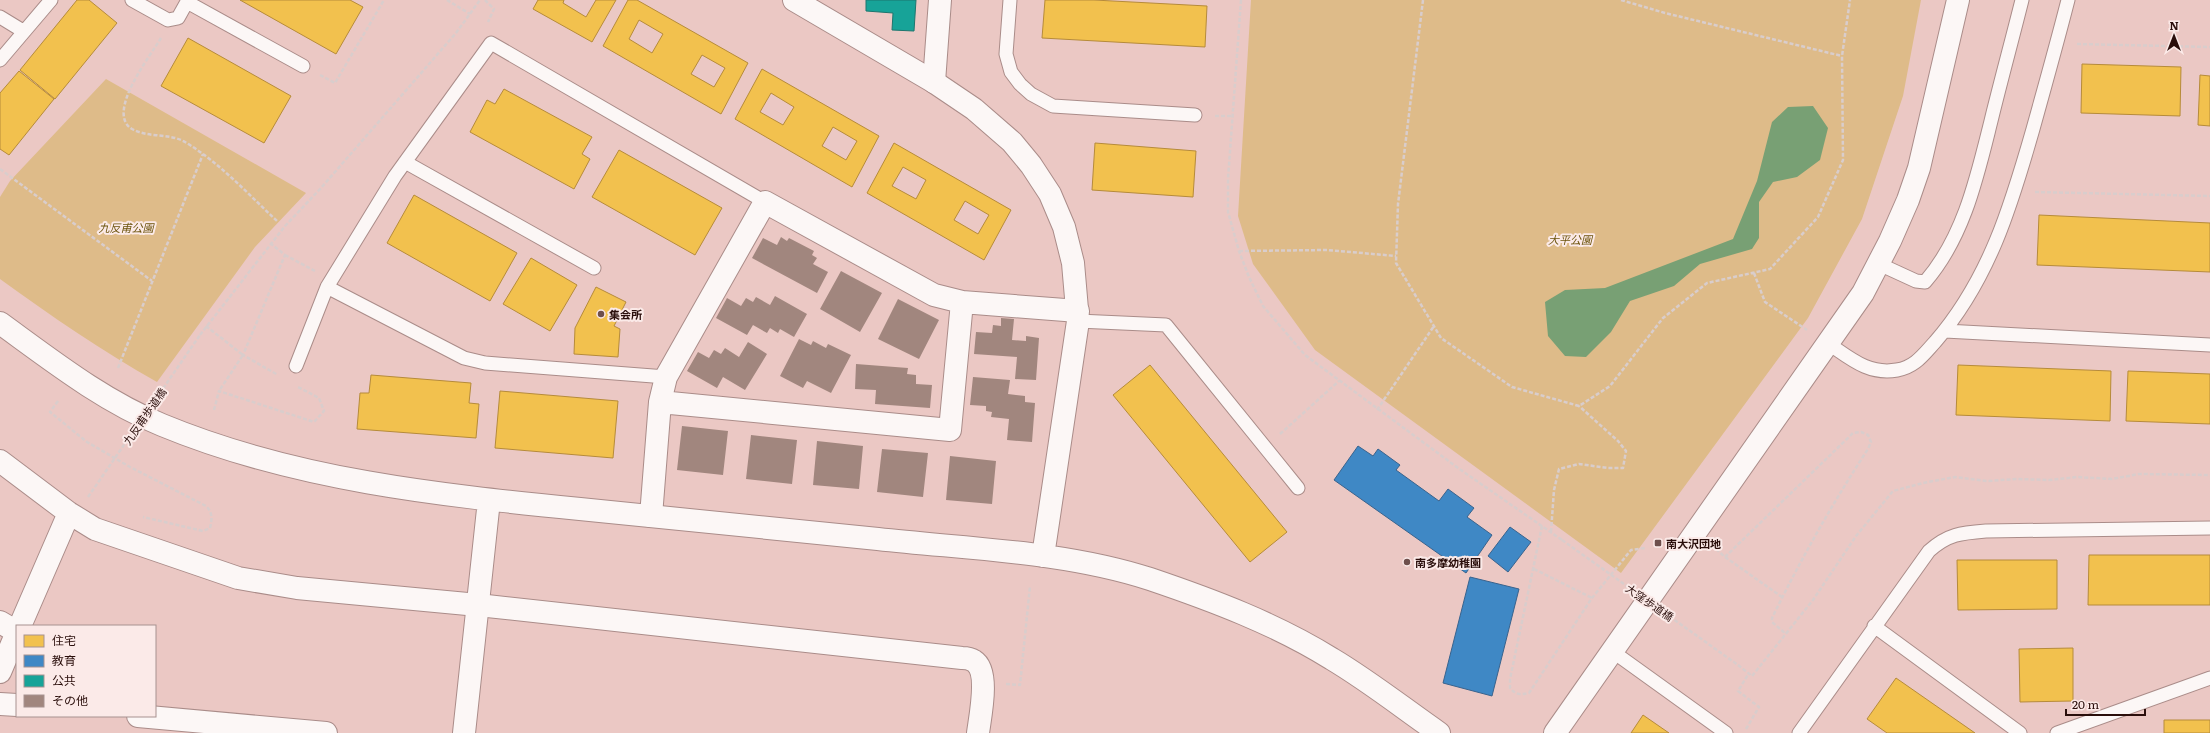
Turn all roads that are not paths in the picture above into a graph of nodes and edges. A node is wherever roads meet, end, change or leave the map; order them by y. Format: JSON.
{"nodes":[{"id":1,"x":51,"y":0,"type":"edge"},
{"id":2,"x":132,"y":0,"type":"edge"},
{"id":3,"x":794,"y":0,"type":"edge"},
{"id":4,"x":940,"y":0,"type":"edge"},
{"id":5,"x":1010,"y":0,"type":"edge"},
{"id":6,"x":1958,"y":0,"type":"edge"},
{"id":7,"x":2022,"y":0,"type":"edge"},
{"id":8,"x":2068,"y":0,"type":"edge"},
{"id":9,"x":188,"y":1,"type":"edge"},
{"id":10,"x":0,"y":17,"type":"edge"},
{"id":11,"x":23,"y":32,"type":"junction"},
{"id":12,"x":0,"y":60,"type":"edge"},
{"id":13,"x":304,"y":66,"type":"road end"},
{"id":14,"x":934,"y":82,"type":"junction"},
{"id":15,"x":1195,"y":115,"type":"dead end"},
{"id":16,"x":405,"y":162,"type":"junction"},
{"id":17,"x":765,"y":202,"type":"junction"},
{"id":18,"x":1879,"y":264,"type":"junction"},
{"id":19,"x":594,"y":268,"type":"dead end"},
{"id":20,"x":329,"y":283,"type":"junction"},
{"id":21,"x":962,"y":302,"type":"junction"},
{"id":22,"x":1078,"y":316,"type":"junction"},
{"id":23,"x":0,"y":323,"type":"edge"},
{"id":24,"x":1945,"y":331,"type":"junction"},
{"id":25,"x":1829,"y":344,"type":"junction"},
{"id":26,"x":2210,"y":345,"type":"edge"},
{"id":27,"x":296,"y":366,"type":"dead end"},
{"id":28,"x":666,"y":377,"type":"junction"},
{"id":29,"x":660,"y":402,"type":"junction"},
{"id":30,"x":0,"y":461,"type":"edge"},
{"id":31,"x":1298,"y":488,"type":"dead end"},
{"id":32,"x":489,"y":500,"type":"junction"},
{"id":33,"x":69,"y":513,"type":"junction"},
{"id":34,"x":652,"y":516,"type":"junction"},
{"id":35,"x":2210,"y":528,"type":"edge"},
{"id":36,"x":1043,"y":556,"type":"junction"},
{"id":37,"x":478,"y":605,"type":"junction"},
{"id":38,"x":0,"y":622,"type":"edge"},
{"id":39,"x":20,"y":625,"type":"edge"},
{"id":40,"x":1874,"y":626,"type":"junction"},
{"id":41,"x":16,"y":631,"type":"edge"},
{"id":42,"x":16,"y":634,"type":"edge"},
{"id":43,"x":1612,"y":651,"type":"junction"},
{"id":44,"x":0,"y":672,"type":"edge"},
{"id":45,"x":2210,"y":678,"type":"edge"},
{"id":46,"x":0,"y":704,"type":"edge"},
{"id":47,"x":16,"y":705,"type":"edge"},
{"id":48,"x":149,"y":717,"type":"edge"},
{"id":49,"x":326,"y":733,"type":"edge"},
{"id":50,"x":464,"y":733,"type":"edge"},
{"id":51,"x":978,"y":733,"type":"edge"},
{"id":52,"x":1439,"y":733,"type":"edge"},
{"id":53,"x":1555,"y":733,"type":"edge"},
{"id":54,"x":1726,"y":733,"type":"edge"},
{"id":55,"x":1799,"y":733,"type":"edge"},
{"id":56,"x":2020,"y":733,"type":"edge"},
{"id":57,"x":2057,"y":733,"type":"edge"}],
"edges":[{"from":1,"to":11,"type":"lane"},
{"from":2,"to":9,"type":"lane"},
{"from":3,"to":14,"type":"street"},
{"from":4,"to":14,"type":"street"},
{"from":5,"to":15,"type":"lane"},
{"from":6,"to":18,"type":"street"},
{"from":7,"to":18,"type":"lane"},
{"from":8,"to":24,"type":"lane"},
{"from":9,"to":13,"type":"lane"},
{"from":10,"to":11,"type":"lane"},
{"from":11,"to":12,"type":"lane"},
{"from":14,"to":22,"type":"street"},
{"from":16,"to":17,"type":"lane"},
{"from":16,"to":19,"type":"lane"},
{"from":16,"to":20,"type":"lane"},
{"from":17,"to":21,"type":"street"},
{"from":17,"to":28,"type":"street"},
{"from":18,"to":25,"type":"street"},
{"from":20,"to":27,"type":"lane"},
{"from":20,"to":28,"type":"lane"},
{"from":21,"to":22,"type":"street"},
{"from":21,"to":29,"type":"street"},
{"from":22,"to":31,"type":"lane"},
{"from":22,"to":36,"type":"street"},
{"from":23,"to":32,"type":"street"},
{"from":24,"to":25,"type":"lane"},
{"from":24,"to":26,"type":"lane"},
{"from":25,"to":43,"type":"street"},
{"from":28,"to":29,"type":"street"},
{"from":29,"to":34,"type":"street"},
{"from":30,"to":33,"type":"street"},
{"from":32,"to":34,"type":"street"},
{"from":32,"to":37,"type":"street"},
{"from":33,"to":37,"type":"street"},
{"from":33,"to":39,"type":"street"},
{"from":34,"to":36,"type":"street"},
{"from":35,"to":40,"type":"lane"},
{"from":36,"to":52,"type":"street"},
{"from":37,"to":50,"type":"street"},
{"from":37,"to":51,"type":"street"},
{"from":38,"to":41,"type":"street"},
{"from":40,"to":55,"type":"lane"},
{"from":40,"to":56,"type":"lane"},
{"from":42,"to":44,"type":"street"},
{"from":43,"to":53,"type":"street"},
{"from":43,"to":54,"type":"lane"},
{"from":45,"to":57,"type":"lane"},
{"from":46,"to":47,"type":"street"},
{"from":48,"to":49,"type":"street"}]}
